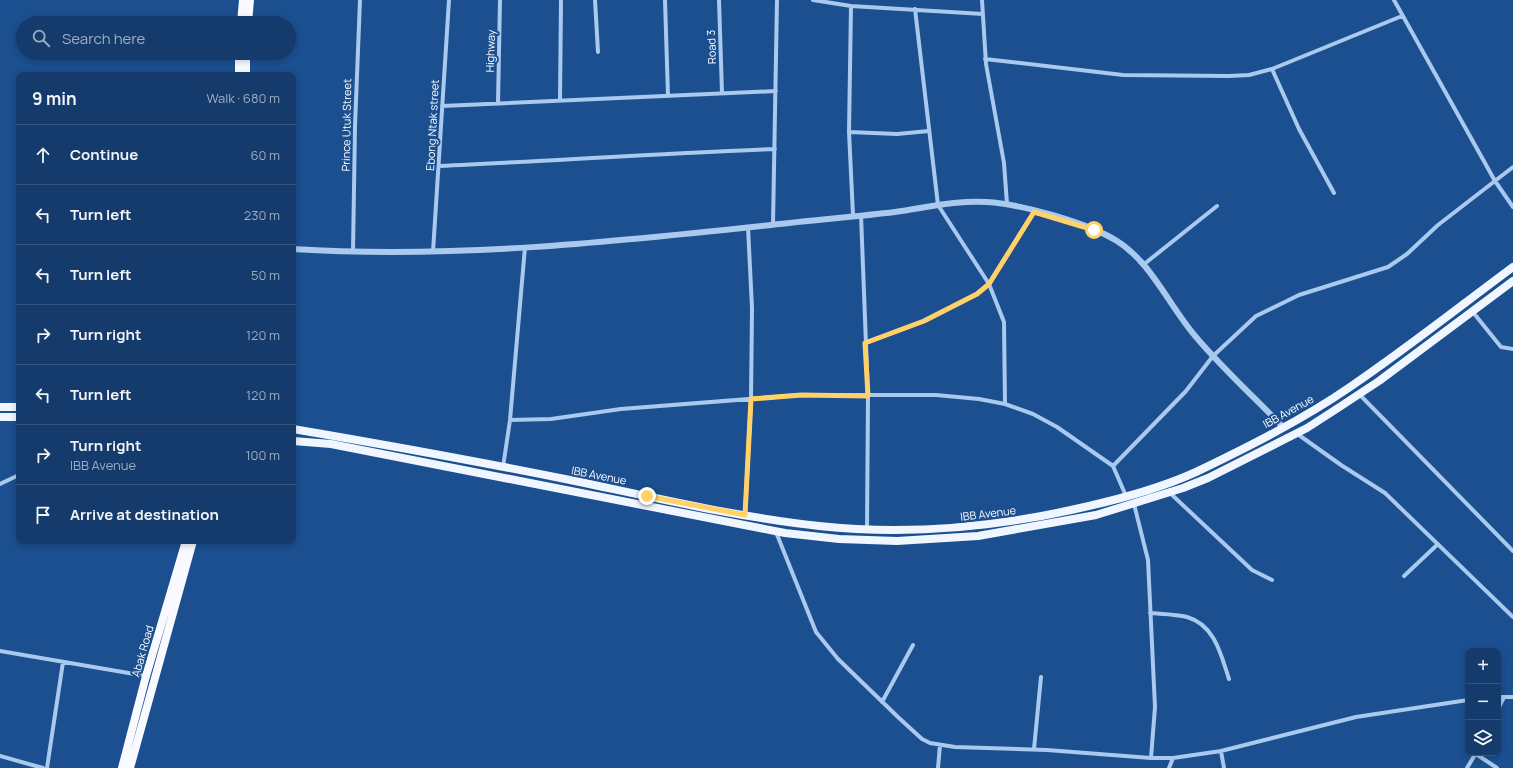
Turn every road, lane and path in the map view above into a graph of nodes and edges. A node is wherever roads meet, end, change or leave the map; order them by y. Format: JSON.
{"nodes":[{"id":1,"x":243,"y":0,"type":"edge"},
{"id":2,"x":250,"y":0,"type":"edge"},
{"id":3,"x":360,"y":0,"type":"edge"},
{"id":4,"x":449,"y":0,"type":"edge"},
{"id":5,"x":500,"y":0,"type":"edge"},
{"id":6,"x":561,"y":0,"type":"edge"},
{"id":7,"x":595,"y":0,"type":"edge"},
{"id":8,"x":665,"y":0,"type":"edge"},
{"id":9,"x":719,"y":0,"type":"edge"},
{"id":10,"x":777,"y":0,"type":"edge"},
{"id":11,"x":813,"y":0,"type":"edge"},
{"id":12,"x":982,"y":0,"type":"edge"},
{"id":13,"x":1394,"y":0,"type":"edge"},
{"id":14,"x":851,"y":6,"type":"junction"},
{"id":15,"x":915,"y":10,"type":"junction"},
{"id":16,"x":983,"y":14,"type":"junction"},
{"id":17,"x":242,"y":16,"type":"edge"},
{"id":18,"x":249,"y":16,"type":"edge"},
{"id":19,"x":1402,"y":16,"type":"junction"},
{"id":20,"x":598,"y":52,"type":"dead end"},
{"id":21,"x":985,"y":59,"type":"junction"},
{"id":22,"x":240,"y":60,"type":"edge"},
{"id":23,"x":246,"y":60,"type":"edge"},
{"id":24,"x":1272,"y":69,"type":"junction"},
{"id":25,"x":239,"y":72,"type":"edge"},
{"id":26,"x":246,"y":72,"type":"edge"},
{"id":27,"x":776,"y":91,"type":"junction"},
{"id":28,"x":722,"y":93,"type":"junction"},
{"id":29,"x":668,"y":96,"type":"junction"},
{"id":30,"x":560,"y":100,"type":"junction"},
{"id":31,"x":498,"y":103,"type":"junction"},
{"id":32,"x":442,"y":106,"type":"junction"},
{"id":33,"x":929,"y":131,"type":"junction"},
{"id":34,"x":849,"y":132,"type":"junction"},
{"id":35,"x":775,"y":148,"type":"junction"},
{"id":36,"x":439,"y":166,"type":"junction"},
{"id":37,"x":1513,"y":167,"type":"edge"},
{"id":38,"x":1495,"y":181,"type":"junction"},
{"id":39,"x":1334,"y":193,"type":"dead end"},
{"id":40,"x":1007,"y":204,"type":"junction"},
{"id":41,"x":938,"y":205,"type":"junction"},
{"id":42,"x":1218,"y":206,"type":"dead end"},
{"id":43,"x":1513,"y":207,"type":"edge"},
{"id":44,"x":1034,"y":212,"type":"junction"},
{"id":45,"x":861,"y":215,"type":"junction"},
{"id":46,"x":853,"y":216,"type":"junction"},
{"id":47,"x":773,"y":224,"type":"junction"},
{"id":48,"x":748,"y":227,"type":"junction"},
{"id":49,"x":525,"y":247,"type":"junction"},
{"id":50,"x":296,"y":249,"type":"edge"},
{"id":51,"x":353,"y":251,"type":"junction"},
{"id":52,"x":433,"y":252,"type":"junction"},
{"id":53,"x":1143,"y":265,"type":"junction"},
{"id":54,"x":1513,"y":267,"type":"edge"},
{"id":55,"x":1513,"y":281,"type":"edge"},
{"id":56,"x":989,"y":284,"type":"junction"},
{"id":57,"x":1472,"y":311,"type":"junction"},
{"id":58,"x":865,"y":343,"type":"junction"},
{"id":59,"x":1513,"y":349,"type":"edge"},
{"id":60,"x":1213,"y":356,"type":"junction"},
{"id":61,"x":1359,"y":394,"type":"junction"},
{"id":62,"x":868,"y":396,"type":"junction"},
{"id":63,"x":751,"y":399,"type":"junction"},
{"id":64,"x":1005,"y":404,"type":"junction"},
{"id":65,"x":16,"y":407,"type":"edge"},
{"id":66,"x":0,"y":408,"type":"edge"},
{"id":67,"x":0,"y":417,"type":"edge"},
{"id":68,"x":16,"y":417,"type":"edge"},
{"id":69,"x":510,"y":420,"type":"junction"},
{"id":70,"x":1283,"y":427,"type":"junction"},
{"id":71,"x":296,"y":430,"type":"edge"},
{"id":72,"x":1296,"y":433,"type":"junction"},
{"id":73,"x":296,"y":441,"type":"edge"},
{"id":74,"x":1113,"y":466,"type":"junction"},
{"id":75,"x":503,"y":467,"type":"junction"},
{"id":76,"x":16,"y":476,"type":"edge"},
{"id":77,"x":0,"y":484,"type":"edge"},
{"id":78,"x":1169,"y":492,"type":"junction"},
{"id":79,"x":1126,"y":496,"type":"junction"},
{"id":80,"x":1134,"y":504,"type":"junction"},
{"id":81,"x":745,"y":515,"type":"junction"},
{"id":82,"x":866,"y":529,"type":"junction"},
{"id":83,"x":776,"y":531,"type":"junction"},
{"id":84,"x":185,"y":544,"type":"edge"},
{"id":85,"x":192,"y":544,"type":"edge"},
{"id":86,"x":1438,"y":544,"type":"junction"},
{"id":87,"x":1513,"y":551,"type":"edge"},
{"id":88,"x":1404,"y":576,"type":"dead end"},
{"id":89,"x":1272,"y":580,"type":"dead end"},
{"id":90,"x":1150,"y":613,"type":"junction"},
{"id":91,"x":1513,"y":617,"type":"edge"},
{"id":92,"x":913,"y":645,"type":"dead end"},
{"id":93,"x":0,"y":651,"type":"edge"},
{"id":94,"x":63,"y":662,"type":"junction"},
{"id":95,"x":146,"y":676,"type":"junction"},
{"id":96,"x":1042,"y":677,"type":"dead end"},
{"id":97,"x":1229,"y":679,"type":"dead end"},
{"id":98,"x":1504,"y":697,"type":"joint"},
{"id":99,"x":1513,"y":697,"type":"edge"},
{"id":100,"x":1465,"y":700,"type":"edge"},
{"id":101,"x":882,"y":702,"type":"junction"},
{"id":102,"x":1501,"y":703,"type":"edge"},
{"id":103,"x":940,"y":745,"type":"junction"},
{"id":104,"x":1034,"y":750,"type":"junction"},
{"id":105,"x":1221,"y":751,"type":"junction"},
{"id":106,"x":0,"y":756,"type":"edge"},
{"id":107,"x":1474,"y":756,"type":"edge"},
{"id":108,"x":1480,"y":756,"type":"edge"},
{"id":109,"x":1151,"y":758,"type":"junction"},
{"id":110,"x":1173,"y":758,"type":"junction"},
{"id":111,"x":43,"y":768,"type":"edge"},
{"id":112,"x":47,"y":768,"type":"edge"},
{"id":113,"x":122,"y":768,"type":"edge"},
{"id":114,"x":130,"y":768,"type":"edge"},
{"id":115,"x":938,"y":768,"type":"edge"},
{"id":116,"x":1169,"y":768,"type":"edge"},
{"id":117,"x":1224,"y":768,"type":"edge"},
{"id":118,"x":1467,"y":768,"type":"edge"},
{"id":119,"x":1497,"y":768,"type":"edge"}],
"edges":[{"from":1,"to":17,"type":"highway"},
{"from":2,"to":18,"type":"highway"},
{"from":3,"to":51,"type":"street","name":"Prince Utuk Street"},
{"from":4,"to":32,"type":"street","name":"Ebong Ntak street"},
{"from":5,"to":31,"type":"street","name":"Highway"},
{"from":6,"to":30,"type":"street"},
{"from":7,"to":20,"type":"street"},
{"from":8,"to":29,"type":"street"},
{"from":9,"to":28,"type":"street","name":"Road 3"},
{"from":10,"to":27,"type":"street"},
{"from":11,"to":14,"type":"street"},
{"from":12,"to":16,"type":"street"},
{"from":13,"to":19,"type":"street"},
{"from":14,"to":15,"type":"street"},
{"from":14,"to":34,"type":"street"},
{"from":15,"to":16,"type":"street"},
{"from":15,"to":33,"type":"street"},
{"from":16,"to":21,"type":"street"},
{"from":19,"to":24,"type":"street"},
{"from":19,"to":38,"type":"street"},
{"from":21,"to":24,"type":"street"},
{"from":21,"to":40,"type":"street"},
{"from":22,"to":25,"type":"highway"},
{"from":23,"to":26,"type":"highway"},
{"from":24,"to":39,"type":"street"},
{"from":27,"to":28,"type":"street"},
{"from":27,"to":35,"type":"street"},
{"from":28,"to":29,"type":"street"},
{"from":29,"to":30,"type":"street"},
{"from":30,"to":31,"type":"street"},
{"from":31,"to":32,"type":"street"},
{"from":32,"to":36,"type":"street","name":"Ebong Ntak street"},
{"from":33,"to":34,"type":"street"},
{"from":33,"to":41,"type":"street"},
{"from":34,"to":46,"type":"street"},
{"from":35,"to":36,"type":"street"},
{"from":35,"to":47,"type":"street"},
{"from":36,"to":52,"type":"street","name":"Ebong Ntak street"},
{"from":37,"to":38,"type":"street"},
{"from":38,"to":43,"type":"street"},
{"from":38,"to":60,"type":"street"},
{"from":40,"to":41,"type":"street"},
{"from":40,"to":44,"type":"street"},
{"from":41,"to":45,"type":"street"},
{"from":41,"to":56,"type":"street"},
{"from":42,"to":53,"type":"street"},
{"from":44,"to":53,"type":"street"},
{"from":44,"to":56,"type":"street"},
{"from":45,"to":46,"type":"street"},
{"from":45,"to":58,"type":"street"},
{"from":46,"to":47,"type":"street"},
{"from":47,"to":48,"type":"street"},
{"from":48,"to":49,"type":"street"},
{"from":48,"to":63,"type":"street"},
{"from":49,"to":52,"type":"street"},
{"from":49,"to":69,"type":"street"},
{"from":50,"to":51,"type":"street"},
{"from":51,"to":52,"type":"street"},
{"from":53,"to":60,"type":"street"},
{"from":54,"to":70,"type":"main road","name":"IBB Avenue"},
{"from":55,"to":57,"type":"main road"},
{"from":56,"to":58,"type":"street"},
{"from":56,"to":64,"type":"street"},
{"from":57,"to":59,"type":"street"},
{"from":57,"to":61,"type":"main road"},
{"from":58,"to":62,"type":"street"},
{"from":60,"to":70,"type":"street"},
{"from":60,"to":74,"type":"street"},
{"from":61,"to":72,"type":"main road"},
{"from":61,"to":87,"type":"street"},
{"from":62,"to":63,"type":"street"},
{"from":62,"to":64,"type":"street"},
{"from":62,"to":82,"type":"street"},
{"from":63,"to":69,"type":"street"},
{"from":63,"to":81,"type":"street"},
{"from":64,"to":74,"type":"street"},
{"from":65,"to":66,"type":"main road"},
{"from":67,"to":68,"type":"main road"},
{"from":69,"to":75,"type":"street"},
{"from":70,"to":79,"type":"main road","name":"IBB Avenue"},
{"from":71,"to":75,"type":"main road","name":"IBB Avenue"},
{"from":72,"to":78,"type":"main road"},
{"from":72,"to":86,"type":"street"},
{"from":73,"to":83,"type":"main road"},
{"from":74,"to":79,"type":"street"},
{"from":75,"to":81,"type":"main road","name":"IBB Avenue"},
{"from":76,"to":77,"type":"street"},
{"from":78,"to":80,"type":"main road"},
{"from":78,"to":89,"type":"street"},
{"from":79,"to":82,"type":"main road","name":"IBB Avenue"},
{"from":80,"to":83,"type":"main road"},
{"from":80,"to":90,"type":"street"},
{"from":81,"to":82,"type":"main road","name":"IBB Avenue"},
{"from":83,"to":101,"type":"street"},
{"from":84,"to":95,"type":"highway","name":"Abak Road"},
{"from":85,"to":114,"type":"highway","name":"Abak Road"},
{"from":86,"to":88,"type":"street"},
{"from":86,"to":91,"type":"street"},
{"from":90,"to":97,"type":"street"},
{"from":90,"to":109,"type":"street"},
{"from":92,"to":101,"type":"street"},
{"from":93,"to":94,"type":"street"},
{"from":94,"to":95,"type":"street"},
{"from":94,"to":112,"type":"street"},
{"from":95,"to":113,"type":"highway","name":"Abak Road"},
{"from":96,"to":104,"type":"street"},
{"from":98,"to":99,"type":"street"},
{"from":98,"to":102,"type":"street"},
{"from":100,"to":105,"type":"street"},
{"from":101,"to":103,"type":"street"},
{"from":103,"to":104,"type":"street"},
{"from":103,"to":115,"type":"street"},
{"from":104,"to":109,"type":"street"},
{"from":105,"to":110,"type":"street"},
{"from":105,"to":117,"type":"street"},
{"from":106,"to":111,"type":"street"},
{"from":107,"to":118,"type":"street"},
{"from":108,"to":119,"type":"street"},
{"from":109,"to":110,"type":"street"},
{"from":110,"to":116,"type":"street"}]}
